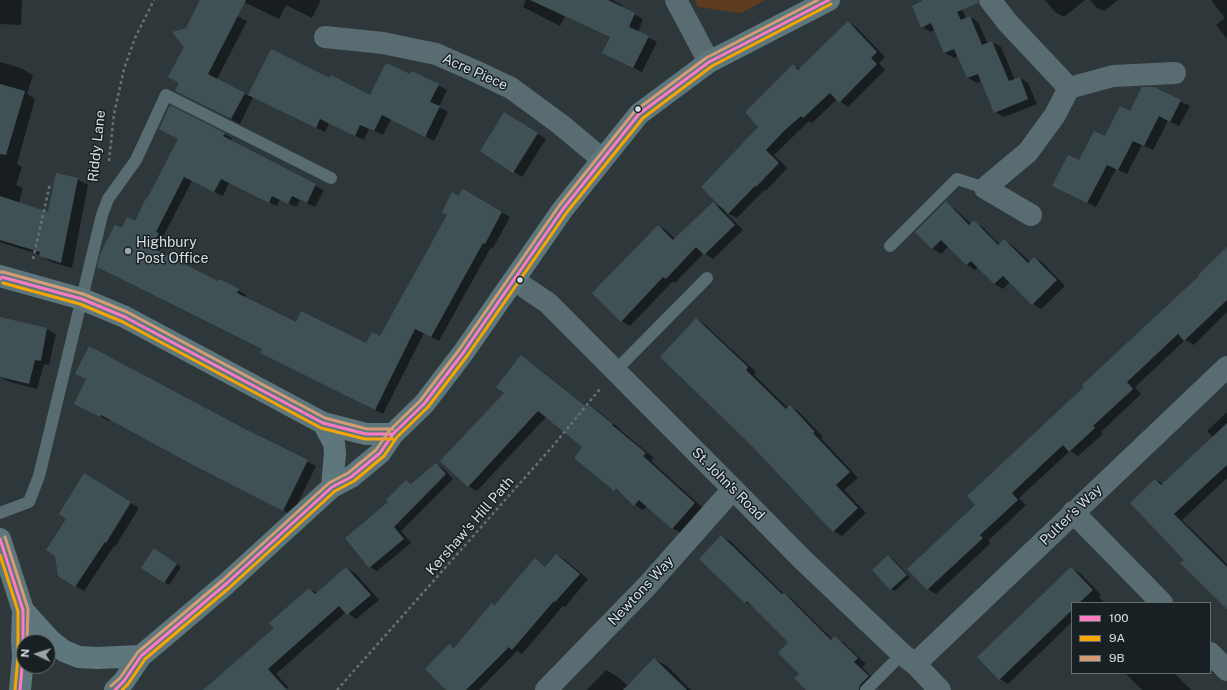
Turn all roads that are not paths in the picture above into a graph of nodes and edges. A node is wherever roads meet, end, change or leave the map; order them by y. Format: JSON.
{"nodes":[{"id":1,"x":676,"y":0,"type":"edge"},
{"id":2,"x":829,"y":0,"type":"edge"},
{"id":3,"x":990,"y":0,"type":"edge"},
{"id":4,"x":325,"y":37,"type":"dead end"},
{"id":5,"x":709,"y":62,"type":"junction"},
{"id":6,"x":1175,"y":73,"type":"dead end"},
{"id":7,"x":1069,"y":88,"type":"junction"},
{"id":8,"x":602,"y":159,"type":"junction"},
{"id":9,"x":331,"y":178,"type":"dead end"},
{"id":10,"x":985,"y":188,"type":"junction"},
{"id":11,"x":1032,"y":215,"type":"dead end"},
{"id":12,"x":890,"y":246,"type":"dead end"},
{"id":13,"x":1,"y":277,"type":"edge"},
{"id":14,"x":707,"y":278,"type":"dead end"},
{"id":15,"x":514,"y":280,"type":"junction"},
{"id":16,"x":82,"y":299,"type":"junction"},
{"id":17,"x":1227,"y":367,"type":"edge"},
{"id":18,"x":615,"y":371,"type":"junction"},
{"id":19,"x":323,"y":423,"type":"junction"},
{"id":20,"x":393,"y":434,"type":"junction"},
{"id":21,"x":332,"y":487,"type":"junction"},
{"id":22,"x":733,"y":489,"type":"junction"},
{"id":23,"x":1073,"y":512,"type":"junction"},
{"id":24,"x":0,"y":513,"type":"edge"},
{"id":25,"x":0,"y":539,"type":"edge"},
{"id":26,"x":1161,"y":602,"type":"edge"},
{"id":27,"x":23,"y":610,"type":"junction"},
{"id":28,"x":1211,"y":654,"type":"edge"},
{"id":29,"x":141,"y":656,"type":"junction"},
{"id":30,"x":908,"y":659,"type":"junction"},
{"id":31,"x":1227,"y":670,"type":"edge"},
{"id":32,"x":20,"y":690,"type":"edge"},
{"id":33,"x":115,"y":690,"type":"edge"},
{"id":34,"x":546,"y":690,"type":"edge"},
{"id":35,"x":866,"y":690,"type":"edge"},
{"id":36,"x":940,"y":690,"type":"edge"}],
"edges":[{"from":1,"to":5,"type":"street"},
{"from":2,"to":5,"type":"street"},
{"from":3,"to":7,"type":"street"},
{"from":4,"to":8,"type":"street","name":"Acre Piece"},
{"from":5,"to":8,"type":"street"},
{"from":6,"to":7,"type":"street"},
{"from":7,"to":10,"type":"street"},
{"from":8,"to":15,"type":"street"},
{"from":9,"to":16,"type":"lane","name":"Riddy Lane"},
{"from":10,"to":11,"type":"street"},
{"from":10,"to":12,"type":"lane"},
{"from":13,"to":16,"type":"street"},
{"from":14,"to":18,"type":"lane"},
{"from":15,"to":18,"type":"street","name":"St. John's Road"},
{"from":15,"to":20,"type":"street"},
{"from":16,"to":19,"type":"street"},
{"from":16,"to":24,"type":"lane","name":"Riddy Lane"},
{"from":17,"to":23,"type":"street","name":"Pulter's Way"},
{"from":18,"to":22,"type":"street","name":"St. John's Road"},
{"from":19,"to":20,"type":"street"},
{"from":19,"to":21,"type":"street"},
{"from":20,"to":21,"type":"street"},
{"from":21,"to":29,"type":"street"},
{"from":22,"to":30,"type":"street","name":"St. John's Road"},
{"from":22,"to":34,"type":"street","name":"Newtons Way"},
{"from":23,"to":26,"type":"street"},
{"from":23,"to":30,"type":"street","name":"Pulter's Way"},
{"from":25,"to":27,"type":"street"},
{"from":27,"to":29,"type":"street"},
{"from":27,"to":32,"type":"street"},
{"from":28,"to":31,"type":"street"},
{"from":29,"to":33,"type":"street"},
{"from":30,"to":35,"type":"lane"},
{"from":30,"to":36,"type":"street","name":"St. John's Road"}]}
